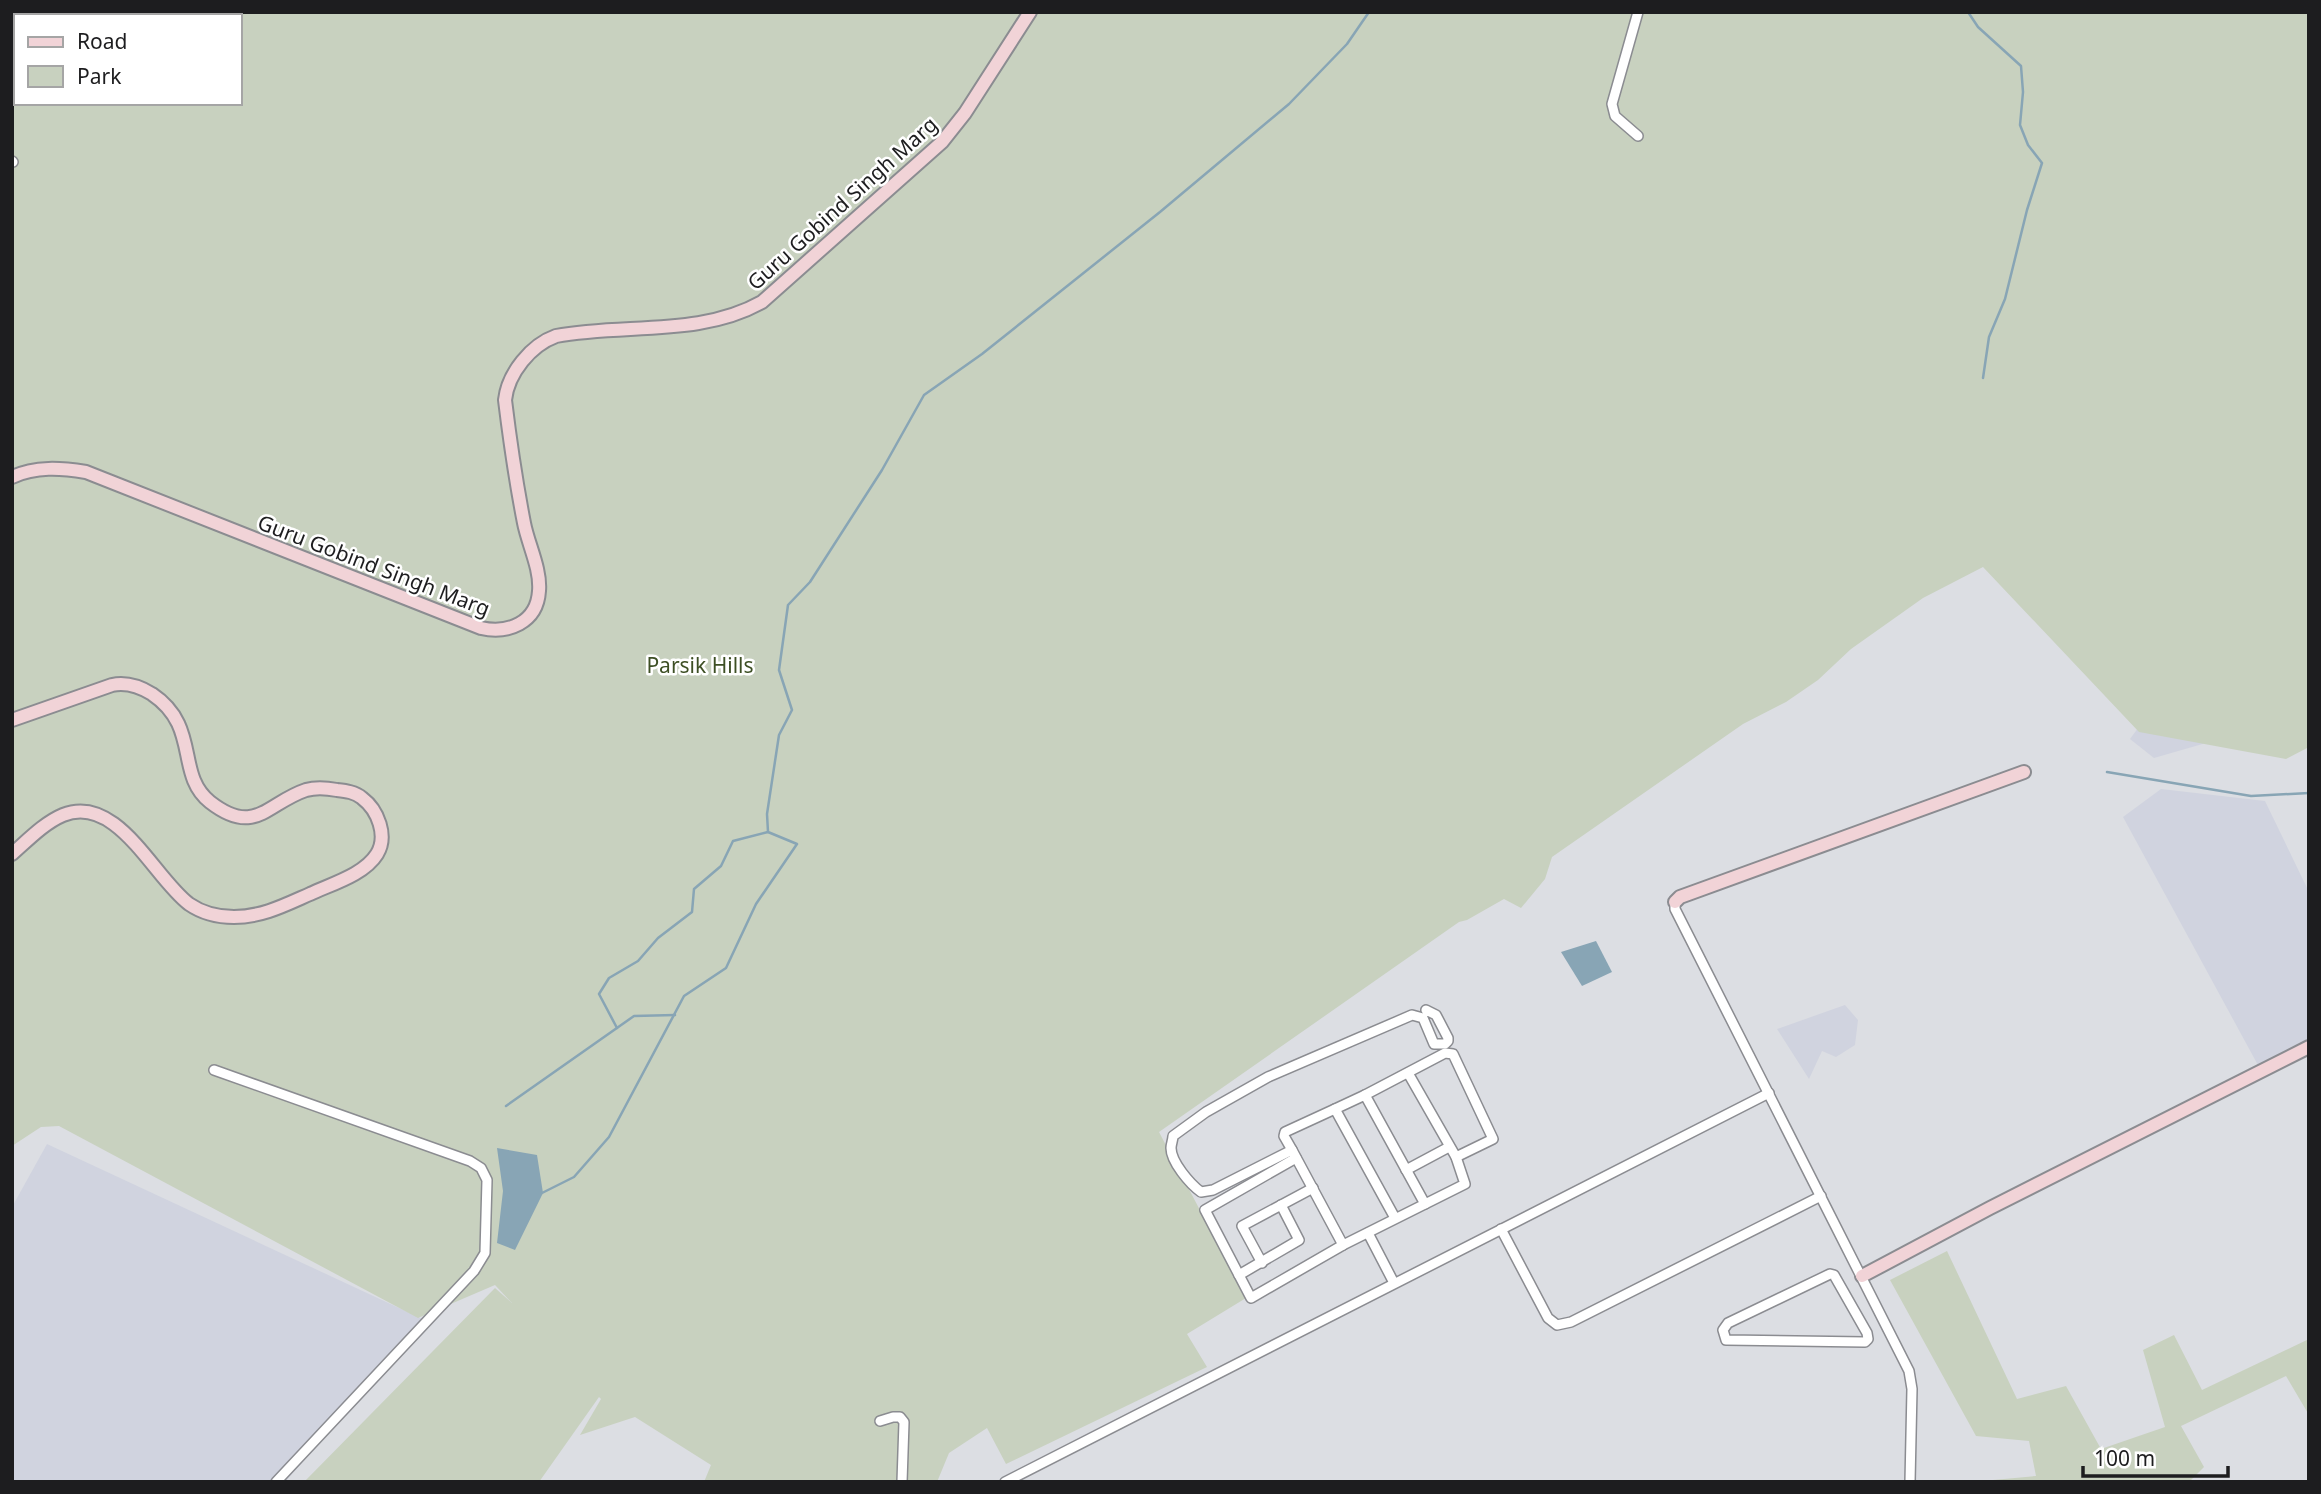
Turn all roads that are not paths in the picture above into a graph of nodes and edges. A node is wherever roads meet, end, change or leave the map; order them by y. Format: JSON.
{"nodes":[{"id":1,"x":1030,"y":12,"type":"edge"},
{"id":2,"x":1638,"y":12,"type":"edge"},
{"id":3,"x":1638,"y":136,"type":"dead end"},
{"id":4,"x":12,"y":477,"type":"edge"},
{"id":5,"x":12,"y":720,"type":"edge"},
{"id":6,"x":2024,"y":772,"type":"dead end"},
{"id":7,"x":12,"y":854,"type":"edge"},
{"id":8,"x":1675,"y":902,"type":"joint"},
{"id":9,"x":1426,"y":1010,"type":"dead end"},
{"id":10,"x":2309,"y":1047,"type":"edge"},
{"id":11,"x":214,"y":1070,"type":"dead end"},
{"id":12,"x":1408,"y":1073,"type":"junction"},
{"id":13,"x":1769,"y":1093,"type":"junction"},
{"id":14,"x":1365,"y":1095,"type":"junction"},
{"id":15,"x":1335,"y":1109,"type":"junction"},
{"id":16,"x":1449,"y":1147,"type":"junction"},
{"id":17,"x":1294,"y":1154,"type":"junction"},
{"id":18,"x":1456,"y":1157,"type":"junction"},
{"id":19,"x":1406,"y":1170,"type":"junction"},
{"id":20,"x":1313,"y":1188,"type":"junction"},
{"id":21,"x":1821,"y":1196,"type":"junction"},
{"id":22,"x":1425,"y":1204,"type":"junction"},
{"id":23,"x":1281,"y":1205,"type":"junction"},
{"id":24,"x":1395,"y":1218,"type":"junction"},
{"id":25,"x":1501,"y":1229,"type":"junction"},
{"id":26,"x":1368,"y":1233,"type":"junction"},
{"id":27,"x":1343,"y":1245,"type":"junction"},
{"id":28,"x":1262,"y":1263,"type":"junction"},
{"id":29,"x":1238,"y":1275,"type":"junction"},
{"id":30,"x":1862,"y":1276,"type":"junction"},
{"id":31,"x":1394,"y":1283,"type":"junction"},
{"id":32,"x":1768,"y":1305,"type":"joint"},
{"id":33,"x":880,"y":1421,"type":"dead end"},
{"id":34,"x":276,"y":1482,"type":"edge"},
{"id":35,"x":902,"y":1482,"type":"edge"},
{"id":36,"x":1004,"y":1482,"type":"edge"},
{"id":37,"x":1910,"y":1482,"type":"edge"}],
"edges":[{"from":1,"to":4,"type":"street","name":"Guru Gobind Singh Marg"},
{"from":2,"to":3,"type":"street"},
{"from":5,"to":7,"type":"street"},
{"from":6,"to":8,"type":"street"},
{"from":8,"to":13,"type":"street"},
{"from":9,"to":17,"type":"street"},
{"from":10,"to":30,"type":"street"},
{"from":11,"to":34,"type":"street"},
{"from":12,"to":14,"type":"street"},
{"from":12,"to":16,"type":"street"},
{"from":12,"to":18,"type":"street"},
{"from":13,"to":21,"type":"street"},
{"from":13,"to":25,"type":"street"},
{"from":14,"to":15,"type":"street"},
{"from":14,"to":19,"type":"street"},
{"from":15,"to":17,"type":"street"},
{"from":15,"to":24,"type":"street"},
{"from":16,"to":18,"type":"street"},
{"from":16,"to":19,"type":"street"},
{"from":17,"to":20,"type":"street"},
{"from":17,"to":29,"type":"street"},
{"from":18,"to":22,"type":"street"},
{"from":19,"to":22,"type":"street"},
{"from":20,"to":23,"type":"street"},
{"from":20,"to":27,"type":"street"},
{"from":21,"to":25,"type":"street"},
{"from":21,"to":30,"type":"street"},
{"from":22,"to":24,"type":"street"},
{"from":23,"to":28,"type":"street"},
{"from":23,"to":28,"type":"street"},
{"from":24,"to":26,"type":"street"},
{"from":25,"to":31,"type":"street"},
{"from":26,"to":27,"type":"street"},
{"from":26,"to":31,"type":"street"},
{"from":27,"to":29,"type":"street"},
{"from":28,"to":29,"type":"street"},
{"from":30,"to":37,"type":"street"},
{"from":31,"to":36,"type":"street"},
{"from":32,"to":32,"type":"street"},
{"from":33,"to":35,"type":"street"}]}
